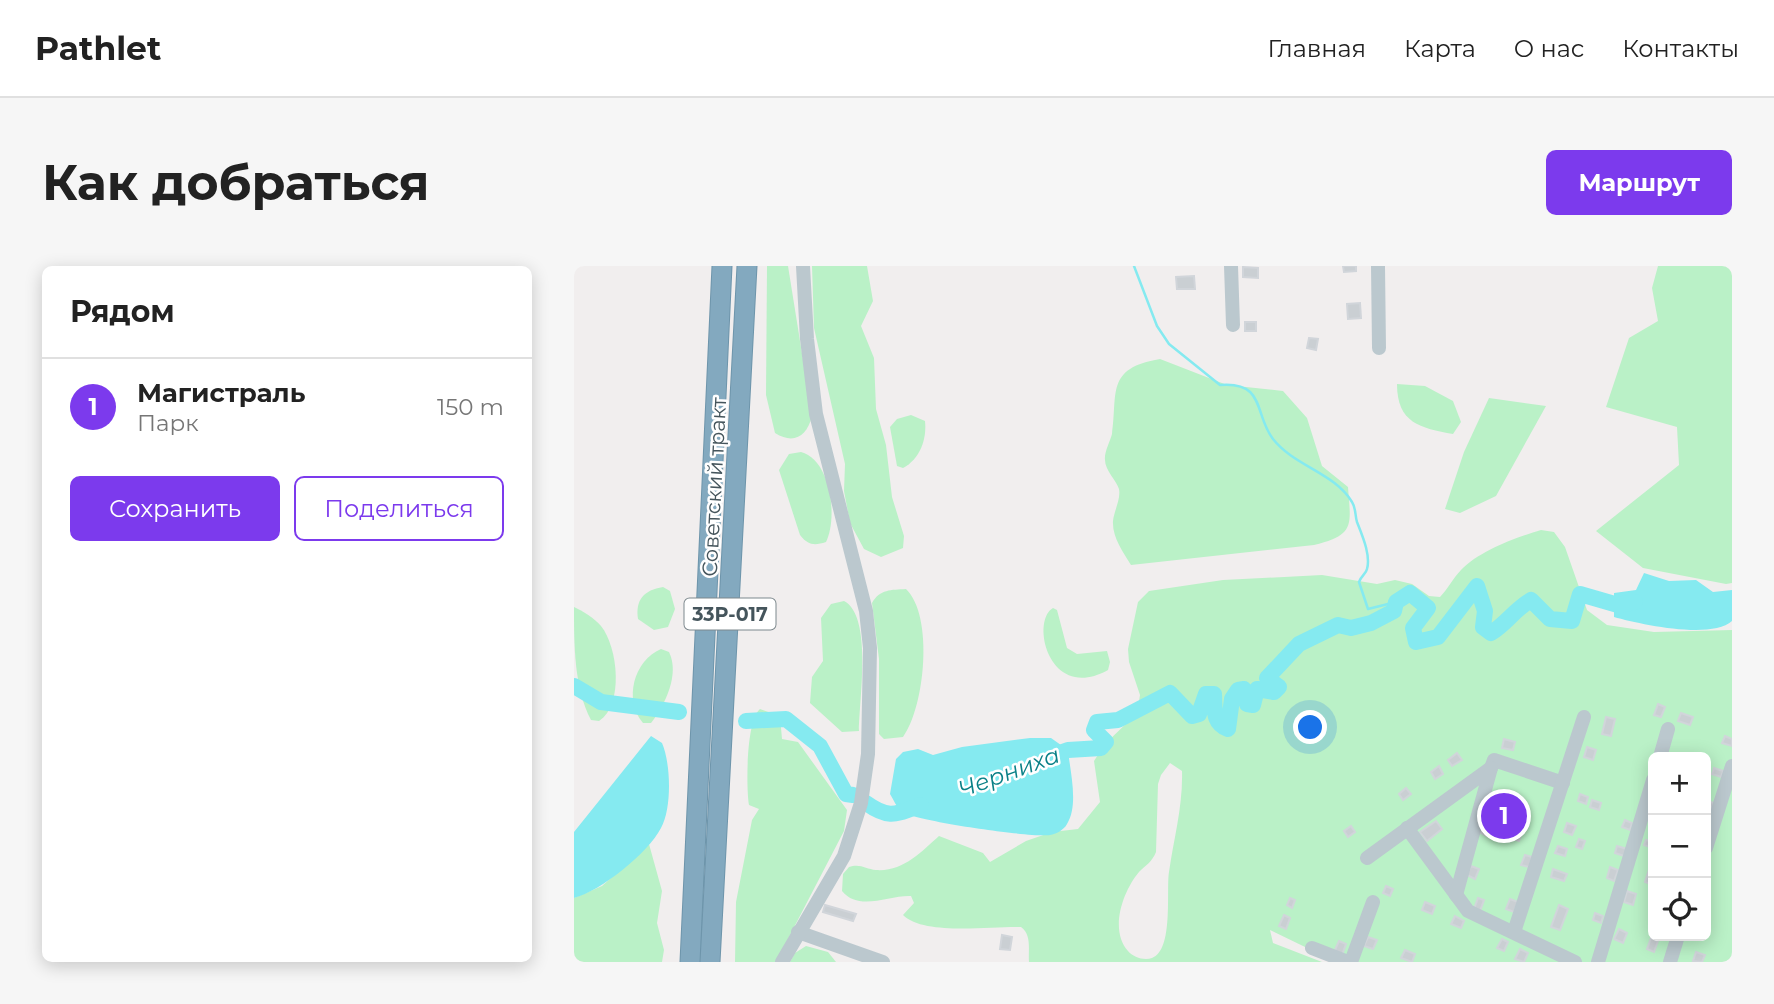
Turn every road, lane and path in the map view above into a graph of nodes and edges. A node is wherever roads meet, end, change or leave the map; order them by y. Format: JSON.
{"nodes":[{"id":1,"x":722,"y":266,"type":"edge"},
{"id":2,"x":747,"y":266,"type":"edge"},
{"id":3,"x":803,"y":266,"type":"edge"},
{"id":4,"x":1231,"y":266,"type":"edge"},
{"id":5,"x":1378,"y":266,"type":"edge"},
{"id":6,"x":1233,"y":325,"type":"dead end"},
{"id":7,"x":1380,"y":348,"type":"dead end"},
{"id":8,"x":1584,"y":718,"type":"dead end"},
{"id":9,"x":1668,"y":729,"type":"dead end"},
{"id":10,"x":1661,"y":752,"type":"edge"},
{"id":11,"x":1732,"y":766,"type":"edge"},
{"id":12,"x":1491,"y":768,"type":"junction"},
{"id":13,"x":1563,"y":783,"type":"junction"},
{"id":14,"x":1648,"y":797,"type":"edge"},
{"id":15,"x":1406,"y":828,"type":"junction"},
{"id":16,"x":1711,"y":832,"type":"edge"},
{"id":17,"x":1367,"y":858,"type":"dead end"},
{"id":18,"x":1455,"y":895,"type":"junction"},
{"id":19,"x":1373,"y":902,"type":"dead end"},
{"id":20,"x":798,"y":932,"type":"junction"},
{"id":21,"x":1514,"y":932,"type":"junction"},
{"id":22,"x":1676,"y":941,"type":"edge"},
{"id":23,"x":1312,"y":948,"type":"dead end"},
{"id":24,"x":690,"y":962,"type":"edge"},
{"id":25,"x":710,"y":962,"type":"edge"},
{"id":26,"x":782,"y":962,"type":"edge"},
{"id":27,"x":883,"y":962,"type":"edge"},
{"id":28,"x":1350,"y":962,"type":"edge"},
{"id":29,"x":1575,"y":962,"type":"edge"},
{"id":30,"x":1598,"y":962,"type":"edge"},
{"id":31,"x":1670,"y":962,"type":"edge"}],
"edges":[{"from":1,"to":24,"type":"highway","name":"Советский тракт","number":"33Р-017"},
{"from":2,"to":25,"type":"highway","name":"Советский тракт","number":"33Р-017"},
{"from":3,"to":20,"type":"street"},
{"from":4,"to":6,"type":"street"},
{"from":5,"to":7,"type":"street"},
{"from":8,"to":13,"type":"street"},
{"from":9,"to":10,"type":"street"},
{"from":11,"to":16,"type":"street"},
{"from":12,"to":13,"type":"street"},
{"from":12,"to":15,"type":"street"},
{"from":12,"to":18,"type":"street"},
{"from":13,"to":21,"type":"street"},
{"from":14,"to":30,"type":"street"},
{"from":15,"to":17,"type":"street"},
{"from":15,"to":18,"type":"street"},
{"from":18,"to":21,"type":"street"},
{"from":19,"to":28,"type":"street"},
{"from":20,"to":26,"type":"street"},
{"from":20,"to":27,"type":"street"},
{"from":21,"to":29,"type":"street"},
{"from":22,"to":31,"type":"street"},
{"from":23,"to":28,"type":"street"}]}
